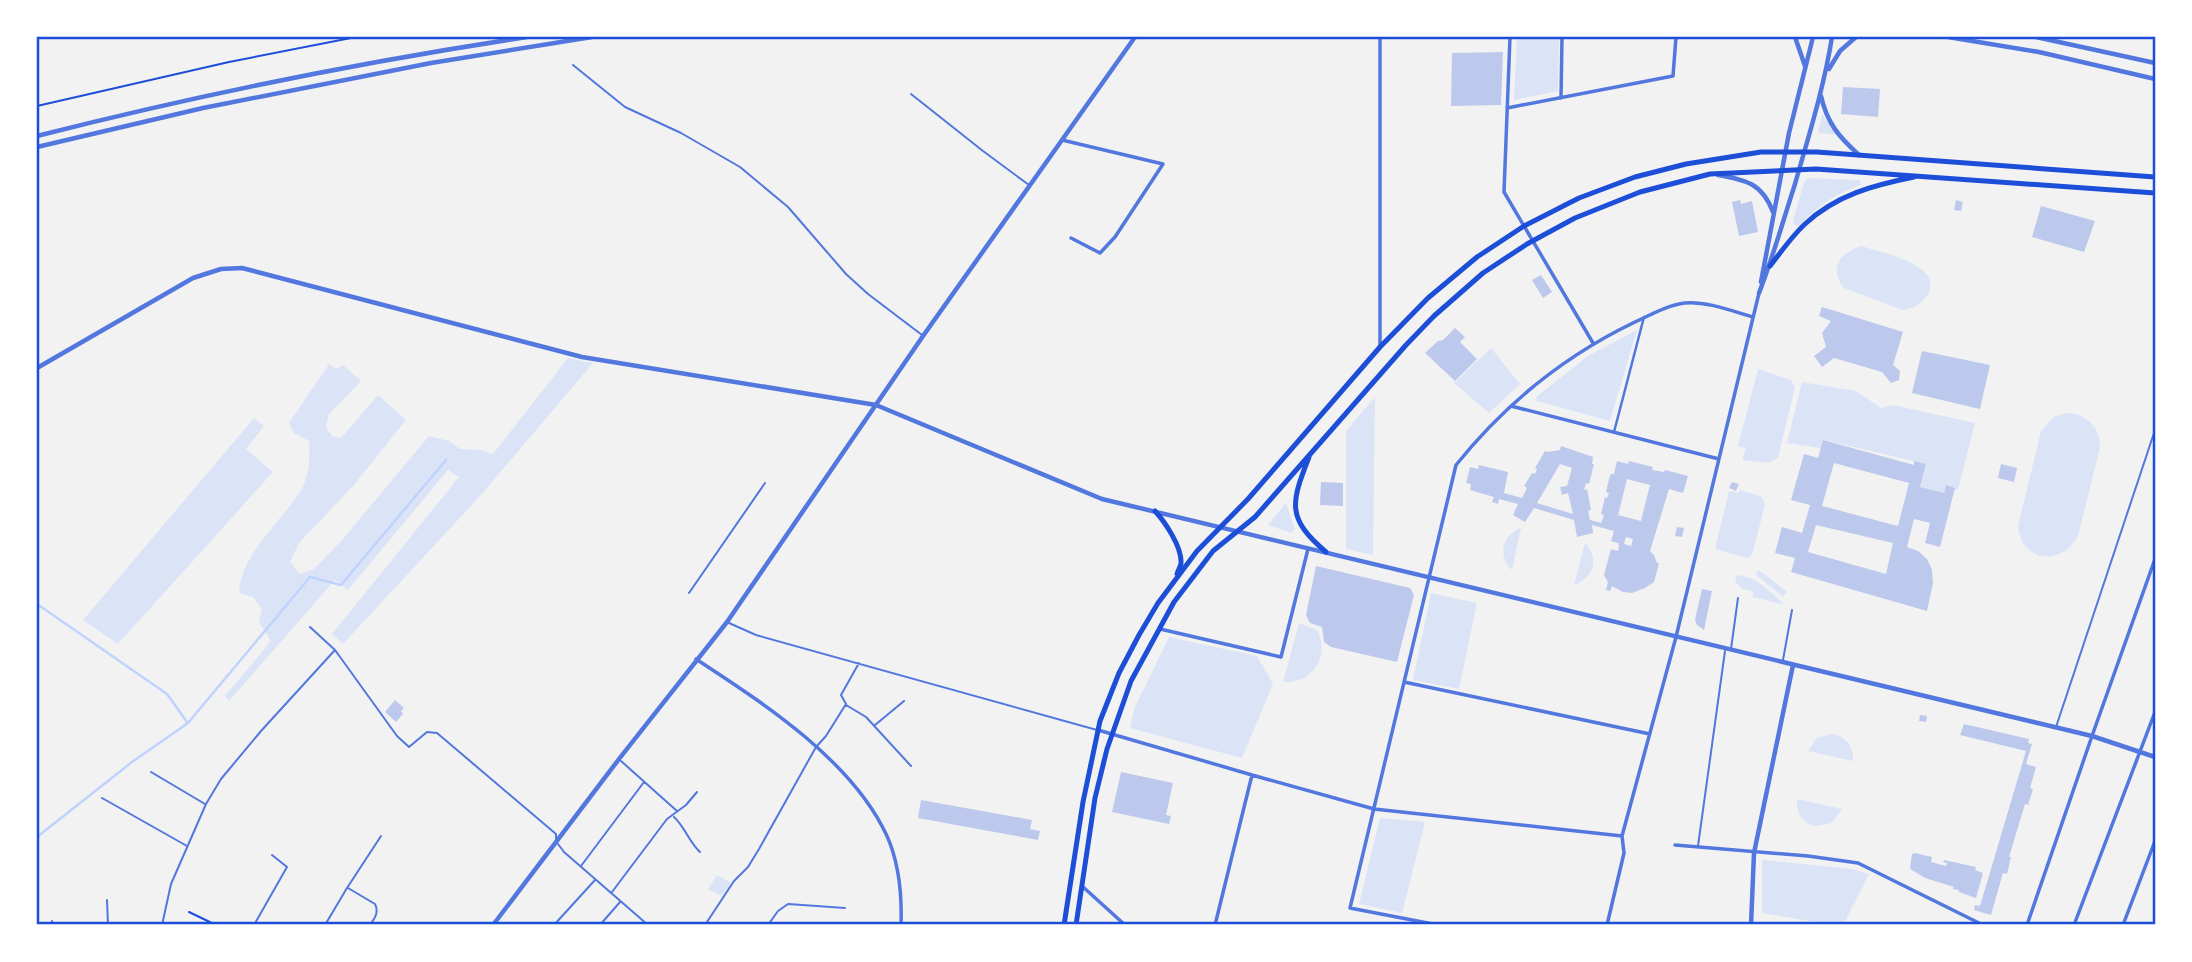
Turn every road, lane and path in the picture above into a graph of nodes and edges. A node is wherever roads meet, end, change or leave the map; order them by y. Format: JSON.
{"nodes":[{"id":1,"x":356,"y":37,"type":"edge"},
{"id":2,"x":527,"y":37,"type":"edge"},
{"id":3,"x":592,"y":37,"type":"edge"},
{"id":4,"x":1136,"y":37,"type":"edge"},
{"id":5,"x":1380,"y":37,"type":"edge"},
{"id":6,"x":1510,"y":37,"type":"edge"},
{"id":7,"x":1562,"y":37,"type":"edge"},
{"id":8,"x":1676,"y":37,"type":"edge"},
{"id":9,"x":1796,"y":37,"type":"edge"},
{"id":10,"x":1813,"y":37,"type":"edge"},
{"id":11,"x":1832,"y":37,"type":"edge"},
{"id":12,"x":1856,"y":37,"type":"edge"},
{"id":13,"x":1948,"y":37,"type":"edge"},
{"id":14,"x":2036,"y":37,"type":"edge"},
{"id":15,"x":2155,"y":63,"type":"edge"},
{"id":16,"x":573,"y":65,"type":"dead end"},
{"id":17,"x":1806,"y":70,"type":"junction"},
{"id":18,"x":1827,"y":73,"type":"junction"},
{"id":19,"x":2155,"y":79,"type":"edge"},
{"id":20,"x":911,"y":94,"type":"dead end"},
{"id":21,"x":1821,"y":95,"type":"junction"},
{"id":22,"x":1561,"y":98,"type":"junction"},
{"id":23,"x":37,"y":106,"type":"edge"},
{"id":24,"x":1507,"y":108,"type":"junction"},
{"id":25,"x":37,"y":136,"type":"edge"},
{"id":26,"x":1062,"y":140,"type":"junction"},
{"id":27,"x":37,"y":146,"type":"edge"},
{"id":28,"x":1786,"y":151,"type":"junction"},
{"id":29,"x":1805,"y":151,"type":"junction"},
{"id":30,"x":1860,"y":155,"type":"junction"},
{"id":31,"x":1800,"y":168,"type":"junction"},
{"id":32,"x":1783,"y":169,"type":"junction"},
{"id":33,"x":1710,"y":174,"type":"junction"},
{"id":34,"x":1923,"y":176,"type":"junction"},
{"id":35,"x":2155,"y":177,"type":"edge"},
{"id":36,"x":1030,"y":186,"type":"junction"},
{"id":37,"x":2155,"y":193,"type":"edge"},
{"id":38,"x":1774,"y":215,"type":"junction"},
{"id":39,"x":1524,"y":226,"type":"junction"},
{"id":40,"x":1071,"y":238,"type":"dead end"},
{"id":41,"x":1533,"y":241,"type":"junction"},
{"id":42,"x":1770,"y":266,"type":"junction"},
{"id":43,"x":1759,"y":293,"type":"junction"},
{"id":44,"x":1644,"y":317,"type":"junction"},
{"id":45,"x":1753,"y":317,"type":"junction"},
{"id":46,"x":923,"y":336,"type":"junction"},
{"id":47,"x":1593,"y":343,"type":"junction"},
{"id":48,"x":1381,"y":347,"type":"junction"},
{"id":49,"x":37,"y":368,"type":"edge"},
{"id":50,"x":876,"y":405,"type":"junction"},
{"id":51,"x":1511,"y":406,"type":"junction"},
{"id":52,"x":2155,"y":430,"type":"edge"},
{"id":53,"x":1614,"y":432,"type":"junction"},
{"id":54,"x":1311,"y":453,"type":"junction"},
{"id":55,"x":1719,"y":458,"type":"junction"},
{"id":56,"x":765,"y":482,"type":"dead end"},
{"id":57,"x":1155,"y":511,"type":"junction"},
{"id":58,"x":1219,"y":527,"type":"junction"},
{"id":59,"x":1240,"y":531,"type":"junction"},
{"id":60,"x":1308,"y":549,"type":"junction"},
{"id":61,"x":1326,"y":552,"type":"junction"},
{"id":62,"x":2155,"y":559,"type":"edge"},
{"id":63,"x":1430,"y":577,"type":"junction"},
{"id":64,"x":1175,"y":578,"type":"junction"},
{"id":65,"x":689,"y":593,"type":"dead end"},
{"id":66,"x":1738,"y":598,"type":"dead end"},
{"id":67,"x":1792,"y":610,"type":"dead end"},
{"id":68,"x":727,"y":622,"type":"junction"},
{"id":69,"x":310,"y":627,"type":"dead end"},
{"id":70,"x":1159,"y":629,"type":"junction"},
{"id":71,"x":1676,"y":637,"type":"junction"},
{"id":72,"x":1728,"y":649,"type":"junction"},
{"id":73,"x":335,"y":650,"type":"junction"},
{"id":74,"x":696,"y":659,"type":"junction"},
{"id":75,"x":859,"y":663,"type":"junction"},
{"id":76,"x":1783,"y":663,"type":"junction"},
{"id":77,"x":1793,"y":665,"type":"junction"},
{"id":78,"x":1404,"y":682,"type":"junction"},
{"id":79,"x":904,"y":701,"type":"dead end"},
{"id":80,"x":846,"y":704,"type":"junction"},
{"id":81,"x":2155,"y":712,"type":"edge"},
{"id":82,"x":874,"y":726,"type":"junction"},
{"id":83,"x":2056,"y":727,"type":"junction"},
{"id":84,"x":1098,"y":730,"type":"junction"},
{"id":85,"x":1650,"y":734,"type":"junction"},
{"id":86,"x":1111,"y":735,"type":"junction"},
{"id":87,"x":2092,"y":736,"type":"junction"},
{"id":88,"x":816,"y":747,"type":"junction"},
{"id":89,"x":2141,"y":752,"type":"junction"},
{"id":90,"x":2155,"y":757,"type":"edge"},
{"id":91,"x":619,"y":759,"type":"junction"},
{"id":92,"x":911,"y":766,"type":"dead end"},
{"id":93,"x":151,"y":772,"type":"dead end"},
{"id":94,"x":1252,"y":775,"type":"junction"},
{"id":95,"x":644,"y":782,"type":"junction"},
{"id":96,"x":696,"y":792,"type":"dead end"},
{"id":97,"x":102,"y":798,"type":"dead end"},
{"id":98,"x":206,"y":804,"type":"junction"},
{"id":99,"x":1374,"y":808,"type":"junction"},
{"id":100,"x":678,"y":811,"type":"junction"},
{"id":101,"x":673,"y":815,"type":"junction"},
{"id":102,"x":381,"y":836,"type":"dead end"},
{"id":103,"x":1622,"y":836,"type":"junction"},
{"id":104,"x":2155,"y":841,"type":"edge"},
{"id":105,"x":556,"y":842,"type":"junction"},
{"id":106,"x":1675,"y":845,"type":"dead end"},
{"id":107,"x":187,"y":846,"type":"junction"},
{"id":108,"x":1698,"y":847,"type":"junction"},
{"id":109,"x":700,"y":852,"type":"dead end"},
{"id":110,"x":1754,"y":853,"type":"junction"},
{"id":111,"x":272,"y":855,"type":"dead end"},
{"id":112,"x":581,"y":866,"type":"junction"},
{"id":113,"x":596,"y":880,"type":"junction"},
{"id":114,"x":1083,"y":886,"type":"junction"},
{"id":115,"x":347,"y":888,"type":"junction"},
{"id":116,"x":611,"y":892,"type":"junction"},
{"id":117,"x":107,"y":900,"type":"dead end"},
{"id":118,"x":621,"y":902,"type":"junction"},
{"id":119,"x":845,"y":908,"type":"dead end"},
{"id":120,"x":189,"y":912,"type":"dead end"},
{"id":121,"x":108,"y":925,"type":"edge"},
{"id":122,"x":162,"y":925,"type":"edge"},
{"id":123,"x":216,"y":925,"type":"edge"},
{"id":124,"x":254,"y":925,"type":"edge"},
{"id":125,"x":325,"y":925,"type":"edge"},
{"id":126,"x":370,"y":925,"type":"edge"},
{"id":127,"x":494,"y":925,"type":"edge"},
{"id":128,"x":554,"y":925,"type":"edge"},
{"id":129,"x":600,"y":925,"type":"edge"},
{"id":130,"x":648,"y":925,"type":"edge"},
{"id":131,"x":705,"y":925,"type":"edge"},
{"id":132,"x":768,"y":925,"type":"edge"},
{"id":133,"x":901,"y":925,"type":"edge"},
{"id":134,"x":1064,"y":925,"type":"edge"},
{"id":135,"x":1076,"y":925,"type":"edge"},
{"id":136,"x":1125,"y":925,"type":"edge"},
{"id":137,"x":1215,"y":925,"type":"edge"},
{"id":138,"x":1438,"y":925,"type":"edge"},
{"id":139,"x":1607,"y":925,"type":"edge"},
{"id":140,"x":1751,"y":925,"type":"edge"},
{"id":141,"x":1983,"y":925,"type":"edge"},
{"id":142,"x":2027,"y":925,"type":"edge"},
{"id":143,"x":2074,"y":925,"type":"edge"},
{"id":144,"x":2123,"y":925,"type":"edge"}],
"edges":[{"from":1,"to":23,"type":"path"},
{"from":2,"to":25,"type":"street"},
{"from":3,"to":27,"type":"street"},
{"from":4,"to":26,"type":"street"},
{"from":5,"to":48,"type":"street"},
{"from":6,"to":24,"type":"street"},
{"from":7,"to":22,"type":"street"},
{"from":8,"to":22,"type":"street"},
{"from":9,"to":17,"type":"street"},
{"from":10,"to":17,"type":"street"},
{"from":11,"to":18,"type":"street"},
{"from":12,"to":18,"type":"street"},
{"from":13,"to":19,"type":"street"},
{"from":14,"to":15,"type":"street"},
{"from":16,"to":46,"type":"lane"},
{"from":17,"to":28,"type":"street"},
{"from":18,"to":21,"type":"street"},
{"from":20,"to":36,"type":"lane"},
{"from":21,"to":29,"type":"street"},
{"from":21,"to":30,"type":"street"},
{"from":22,"to":24,"type":"street"},
{"from":24,"to":39,"type":"street"},
{"from":26,"to":36,"type":"street"},
{"from":26,"to":40,"type":"street"},
{"from":28,"to":29,"type":"main road"},
{"from":28,"to":32,"type":"street"},
{"from":28,"to":39,"type":"main road"},
{"from":29,"to":30,"type":"main road"},
{"from":29,"to":31,"type":"street"},
{"from":30,"to":35,"type":"main road"},
{"from":31,"to":32,"type":"main road"},
{"from":31,"to":34,"type":"main road"},
{"from":31,"to":42,"type":"street"},
{"from":32,"to":33,"type":"main road"},
{"from":32,"to":38,"type":"street"},
{"from":33,"to":38,"type":"street"},
{"from":33,"to":41,"type":"main road"},
{"from":34,"to":37,"type":"main road"},
{"from":34,"to":42,"type":"main road"},
{"from":36,"to":46,"type":"street"},
{"from":38,"to":43,"type":"street"},
{"from":39,"to":41,"type":"street"},
{"from":39,"to":48,"type":"main road"},
{"from":41,"to":47,"type":"street"},
{"from":41,"to":54,"type":"main road"},
{"from":42,"to":43,"type":"street"},
{"from":43,"to":45,"type":"street"},
{"from":44,"to":45,"type":"street"},
{"from":44,"to":47,"type":"street"},
{"from":44,"to":53,"type":"street"},
{"from":45,"to":55,"type":"street"},
{"from":46,"to":50,"type":"street"},
{"from":47,"to":51,"type":"street"},
{"from":48,"to":58,"type":"main road"},
{"from":49,"to":50,"type":"street"},
{"from":50,"to":57,"type":"street"},
{"from":50,"to":68,"type":"street"},
{"from":51,"to":53,"type":"street"},
{"from":51,"to":63,"type":"street"},
{"from":52,"to":83,"type":"lane"},
{"from":53,"to":55,"type":"street"},
{"from":54,"to":59,"type":"main road"},
{"from":54,"to":61,"type":"main road"},
{"from":55,"to":71,"type":"street"},
{"from":56,"to":65,"type":"lane"},
{"from":57,"to":58,"type":"street"},
{"from":57,"to":64,"type":"main road"},
{"from":58,"to":59,"type":"street"},
{"from":58,"to":64,"type":"main road"},
{"from":59,"to":60,"type":"street"},
{"from":59,"to":70,"type":"main road"},
{"from":60,"to":61,"type":"street"},
{"from":60,"to":70,"type":"street"},
{"from":61,"to":63,"type":"street"},
{"from":62,"to":87,"type":"street"},
{"from":63,"to":71,"type":"street"},
{"from":63,"to":78,"type":"street"},
{"from":64,"to":84,"type":"main road"},
{"from":66,"to":72,"type":"lane"},
{"from":67,"to":76,"type":"lane"},
{"from":68,"to":74,"type":"street"},
{"from":68,"to":75,"type":"lane"},
{"from":69,"to":73,"type":"lane"},
{"from":70,"to":86,"type":"main road"},
{"from":71,"to":72,"type":"street"},
{"from":71,"to":85,"type":"street"},
{"from":72,"to":76,"type":"street"},
{"from":72,"to":108,"type":"lane"},
{"from":73,"to":98,"type":"lane"},
{"from":73,"to":105,"type":"lane"},
{"from":74,"to":88,"type":"street"},
{"from":74,"to":91,"type":"street"},
{"from":75,"to":80,"type":"lane"},
{"from":75,"to":84,"type":"lane"},
{"from":76,"to":77,"type":"street"},
{"from":77,"to":83,"type":"street"},
{"from":77,"to":110,"type":"street"},
{"from":78,"to":85,"type":"street"},
{"from":78,"to":99,"type":"street"},
{"from":79,"to":82,"type":"lane"},
{"from":80,"to":82,"type":"lane"},
{"from":80,"to":88,"type":"lane"},
{"from":81,"to":89,"type":"street"},
{"from":82,"to":92,"type":"lane"},
{"from":83,"to":87,"type":"street"},
{"from":84,"to":86,"type":"street"},
{"from":84,"to":134,"type":"main road"},
{"from":85,"to":103,"type":"street"},
{"from":86,"to":94,"type":"street"},
{"from":86,"to":114,"type":"main road"},
{"from":87,"to":89,"type":"street"},
{"from":87,"to":142,"type":"street"},
{"from":88,"to":131,"type":"lane"},
{"from":88,"to":133,"type":"street"},
{"from":89,"to":90,"type":"street"},
{"from":89,"to":143,"type":"street"},
{"from":91,"to":95,"type":"lane"},
{"from":91,"to":105,"type":"street"},
{"from":93,"to":98,"type":"lane"},
{"from":94,"to":99,"type":"street"},
{"from":94,"to":137,"type":"street"},
{"from":95,"to":100,"type":"lane"},
{"from":95,"to":112,"type":"lane"},
{"from":96,"to":100,"type":"lane"},
{"from":97,"to":107,"type":"lane"},
{"from":98,"to":107,"type":"lane"},
{"from":99,"to":103,"type":"street"},
{"from":99,"to":138,"type":"street"},
{"from":100,"to":101,"type":"lane"},
{"from":101,"to":109,"type":"lane"},
{"from":101,"to":116,"type":"lane"},
{"from":102,"to":115,"type":"lane"},
{"from":103,"to":139,"type":"street"},
{"from":104,"to":144,"type":"street"},
{"from":105,"to":112,"type":"lane"},
{"from":105,"to":127,"type":"street"},
{"from":106,"to":108,"type":"street"},
{"from":107,"to":122,"type":"lane"},
{"from":108,"to":110,"type":"street"},
{"from":110,"to":140,"type":"street"},
{"from":110,"to":141,"type":"street"},
{"from":111,"to":124,"type":"lane"},
{"from":112,"to":113,"type":"lane"},
{"from":113,"to":116,"type":"lane"},
{"from":113,"to":128,"type":"lane"},
{"from":114,"to":135,"type":"main road"},
{"from":114,"to":136,"type":"street"},
{"from":115,"to":125,"type":"lane"},
{"from":115,"to":126,"type":"lane"},
{"from":116,"to":118,"type":"lane"},
{"from":117,"to":121,"type":"lane"},
{"from":118,"to":129,"type":"lane"},
{"from":118,"to":130,"type":"lane"},
{"from":119,"to":132,"type":"lane"},
{"from":120,"to":123,"type":"path"}]}
